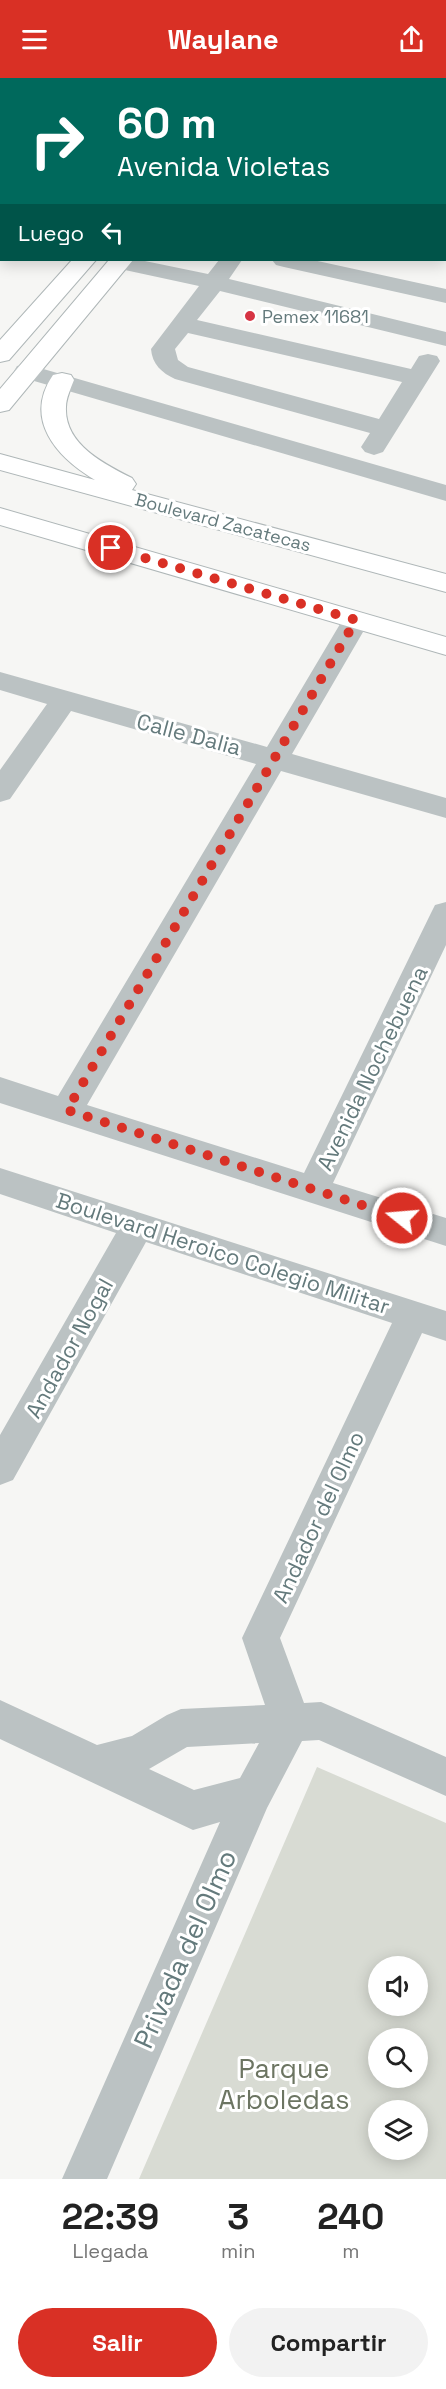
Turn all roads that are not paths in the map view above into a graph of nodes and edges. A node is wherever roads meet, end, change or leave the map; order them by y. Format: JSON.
{"nodes":[{"id":1,"x":83,"y":261,"type":"edge"},
{"id":2,"x":120,"y":261,"type":"edge"},
{"id":3,"x":230,"y":261,"type":"edge"},
{"id":4,"x":288,"y":261,"type":"edge"},
{"id":5,"x":213,"y":282,"type":"junction"},
{"id":6,"x":446,"y":296,"type":"edge"},
{"id":7,"x":182,"y":324,"type":"junction"},
{"id":8,"x":444,"y":336,"type":"edge"},
{"id":9,"x":0,"y":355,"type":"edge"},
{"id":10,"x":26,"y":371,"type":"junction"},
{"id":11,"x":417,"y":378,"type":"junction"},
{"id":12,"x":62,"y":380,"type":"junction"},
{"id":13,"x":0,"y":405,"type":"edge"},
{"id":14,"x":385,"y":429,"type":"junction"},
{"id":15,"x":0,"y":462,"type":"edge"},
{"id":16,"x":360,"y":468,"type":"junction"},
{"id":17,"x":446,"y":493,"type":"edge"},
{"id":18,"x":181,"y":511,"type":"junction"},
{"id":19,"x":0,"y":516,"type":"edge"},
{"id":20,"x":446,"y":583,"type":"edge"},
{"id":21,"x":356,"y":620,"type":"junction"},
{"id":22,"x":446,"y":646,"type":"edge"},
{"id":23,"x":0,"y":681,"type":"edge"},
{"id":24,"x":64,"y":699,"type":"junction"},
{"id":25,"x":274,"y":758,"type":"junction"},
{"id":26,"x":0,"y":792,"type":"edge"},
{"id":27,"x":446,"y":808,"type":"edge"},
{"id":28,"x":446,"y":914,"type":"edge"},
{"id":29,"x":0,"y":1090,"type":"edge"},
{"id":30,"x":67,"y":1110,"type":"junction"},
{"id":31,"x":0,"y":1181,"type":"edge"},
{"id":32,"x":313,"y":1190,"type":"junction"},
{"id":33,"x":138,"y":1226,"type":"junction"},
{"id":34,"x":446,"y":1232,"type":"edge"},
{"id":35,"x":430,"y":1320,"type":"edge"},
{"id":36,"x":0,"y":1469,"type":"edge"},
{"id":37,"x":0,"y":1719,"type":"edge"},
{"id":38,"x":291,"y":1722,"type":"junction"},
{"id":39,"x":97,"y":1764,"type":"junction"},
{"id":40,"x":446,"y":1778,"type":"edge"},
{"id":41,"x":253,"y":1794,"type":"junction"},
{"id":42,"x":84,"y":2179,"type":"edge"}],
"edges":[{"from":1,"to":9,"type":"main road"},
{"from":2,"to":5,"type":"street"},
{"from":2,"to":10,"type":"main road"},
{"from":3,"to":5,"type":"street"},
{"from":4,"to":6,"type":"street"},
{"from":5,"to":7,"type":"street"},
{"from":5,"to":8,"type":"street"},
{"from":7,"to":11,"type":"street"},
{"from":7,"to":14,"type":"street"},
{"from":8,"to":11,"type":"street"},
{"from":10,"to":12,"type":"street"},
{"from":10,"to":13,"type":"main road"},
{"from":11,"to":14,"type":"street"},
{"from":12,"to":16,"type":"street"},
{"from":12,"to":18,"type":"main road"},
{"from":14,"to":16,"type":"street"},
{"from":15,"to":18,"type":"main road","name":"Boulevard Zacatecas"},
{"from":16,"to":17,"type":"street"},
{"from":18,"to":20,"type":"main road","name":"Boulevard Zacatecas"},
{"from":19,"to":21,"type":"main road"},
{"from":21,"to":22,"type":"main road"},
{"from":21,"to":25,"type":"street"},
{"from":23,"to":24,"type":"street","name":"Calle Dalia"},
{"from":24,"to":25,"type":"street","name":"Calle Dalia"},
{"from":24,"to":26,"type":"street"},
{"from":25,"to":27,"type":"street","name":"Calle Dalia"},
{"from":25,"to":30,"type":"street"},
{"from":28,"to":32,"type":"street","name":"Avenida Nochebuena"},
{"from":29,"to":30,"type":"street"},
{"from":30,"to":32,"type":"street"},
{"from":31,"to":33,"type":"street","name":"Boulevard Heroico Colegio Militar"},
{"from":32,"to":34,"type":"street"},
{"from":33,"to":35,"type":"street","name":"Boulevard Heroico Colegio Militar"},
{"from":33,"to":36,"type":"street","name":"Andador Nogal"},
{"from":35,"to":38,"type":"street","name":"Andador del Olmo"},
{"from":37,"to":39,"type":"street"},
{"from":38,"to":39,"type":"street"},
{"from":38,"to":40,"type":"street"},
{"from":38,"to":41,"type":"street","name":"Privada del Olmo"},
{"from":39,"to":41,"type":"street"},
{"from":41,"to":42,"type":"street","name":"Privada del Olmo"}]}
